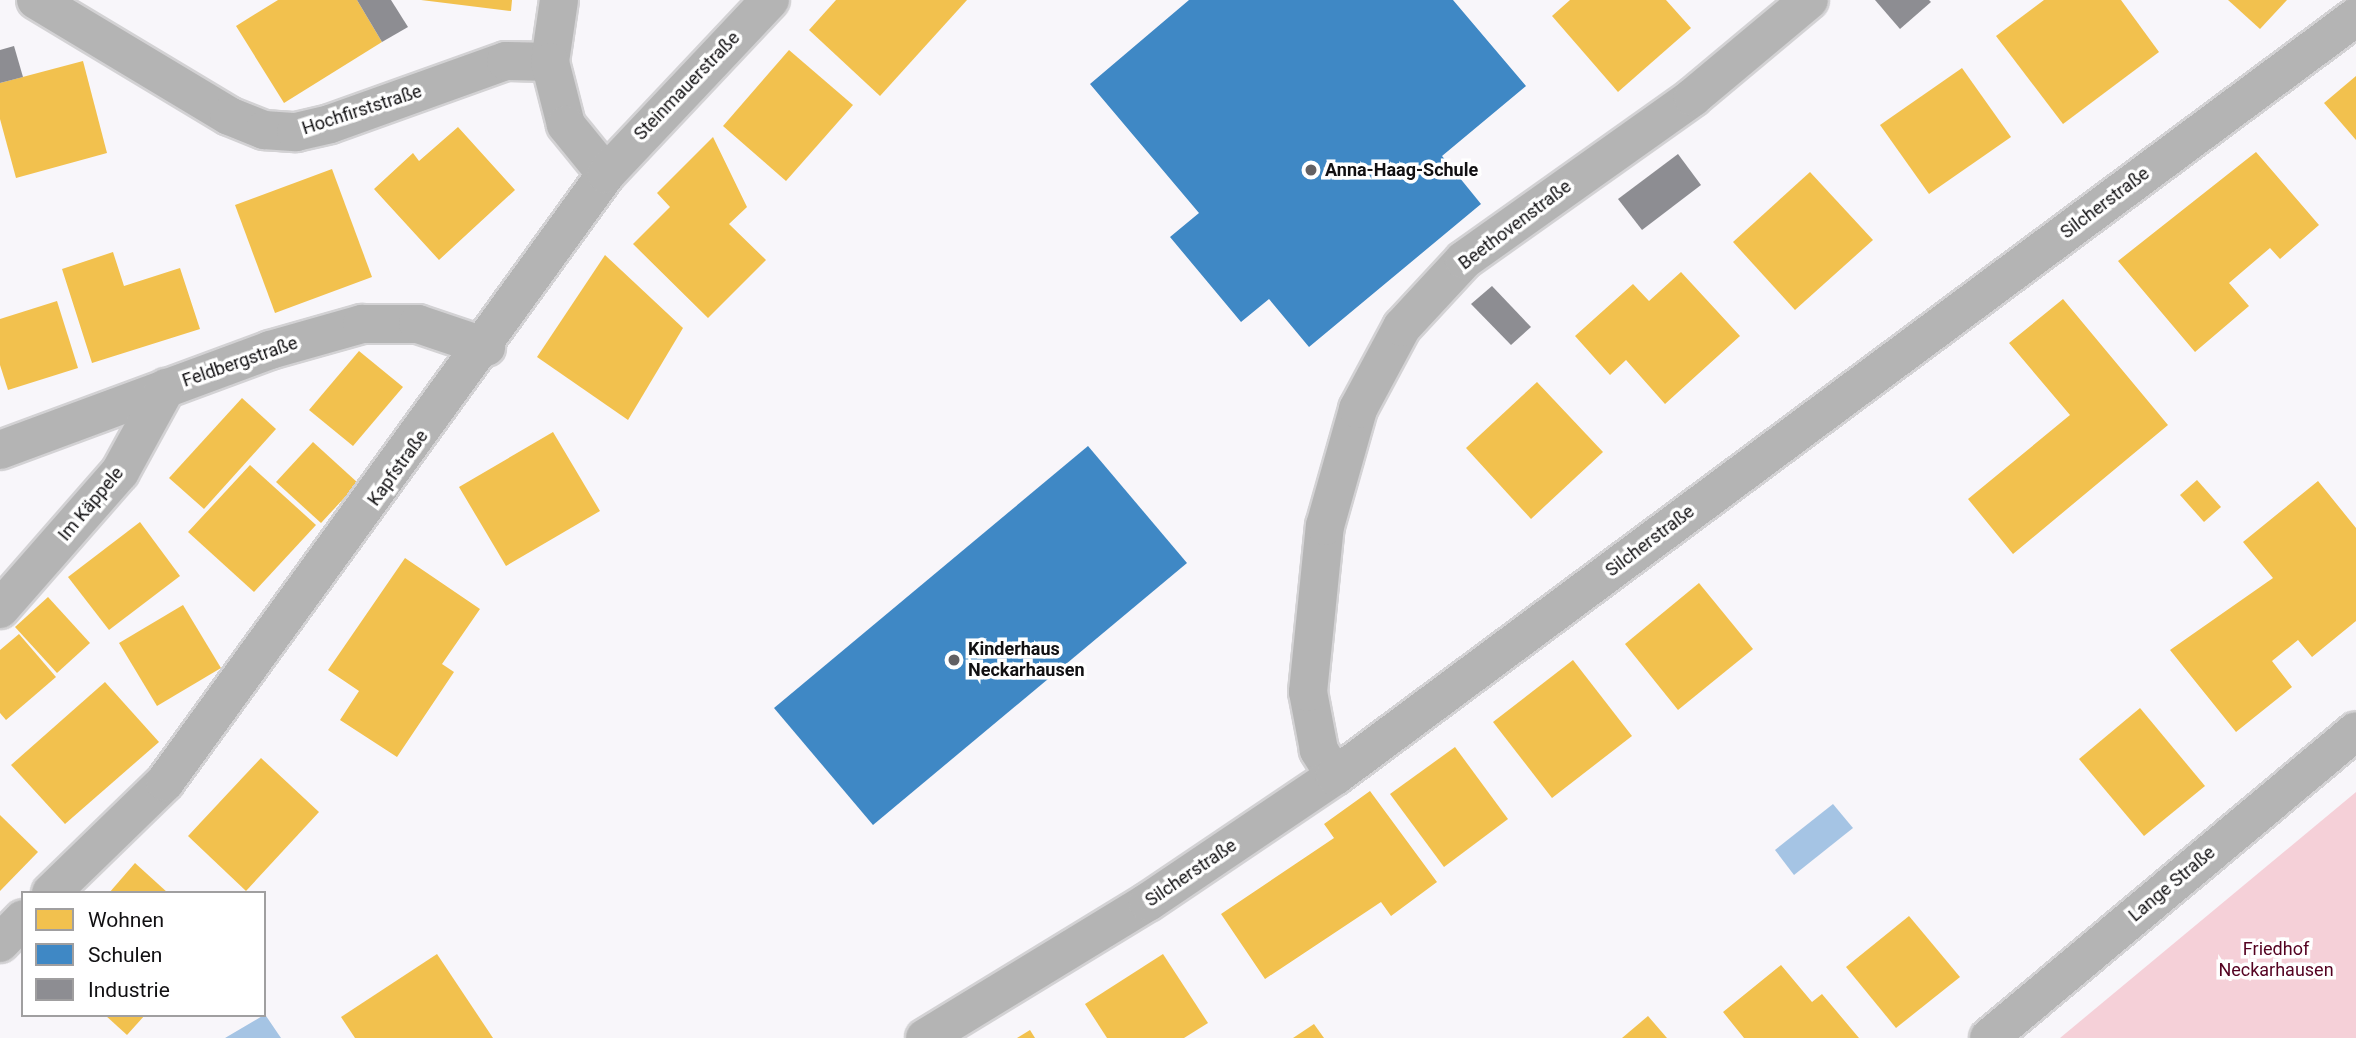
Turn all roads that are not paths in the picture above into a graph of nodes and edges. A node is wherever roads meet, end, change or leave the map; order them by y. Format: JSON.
{"nodes":[{"id":1,"x":36,"y":0,"type":"edge"},
{"id":2,"x":559,"y":0,"type":"edge"},
{"id":3,"x":770,"y":0,"type":"edge"},
{"id":4,"x":1809,"y":0,"type":"edge"},
{"id":5,"x":2356,"y":17,"type":"edge"},
{"id":6,"x":550,"y":62,"type":"junction"},
{"id":7,"x":606,"y":174,"type":"junction"},
{"id":8,"x":486,"y":347,"type":"junction"},
{"id":9,"x":166,"y":388,"type":"junction"},
{"id":10,"x":0,"y":450,"type":"edge"},
{"id":11,"x":0,"y":609,"type":"edge"},
{"id":12,"x":2356,"y":732,"type":"edge"},
{"id":13,"x":1335,"y":776,"type":"junction"},
{"id":14,"x":53,"y":891,"type":"edge"},
{"id":15,"x":21,"y":921,"type":"edge"},
{"id":16,"x":0,"y":943,"type":"edge"},
{"id":17,"x":925,"y":1038,"type":"edge"},
{"id":18,"x":1989,"y":1038,"type":"edge"}],
"edges":[{"from":1,"to":6,"type":"street","name":"Hochfirststraße"},
{"from":2,"to":6,"type":"street"},
{"from":3,"to":7,"type":"street","name":"Steinmauerstraße"},
{"from":4,"to":13,"type":"street","name":"Beethovenstraße"},
{"from":5,"to":13,"type":"street","name":"Silcherstraße"},
{"from":6,"to":7,"type":"street"},
{"from":7,"to":8,"type":"street","name":"Kapfstraße"},
{"from":8,"to":9,"type":"street","name":"Feldbergstraße"},
{"from":8,"to":14,"type":"street","name":"Kapfstraße"},
{"from":9,"to":10,"type":"street","name":"Feldbergstraße"},
{"from":9,"to":11,"type":"street","name":"Im Käppele"},
{"from":12,"to":18,"type":"street","name":"Lange Straße"},
{"from":13,"to":17,"type":"street","name":"Silcherstraße"},
{"from":15,"to":16,"type":"street"}]}
